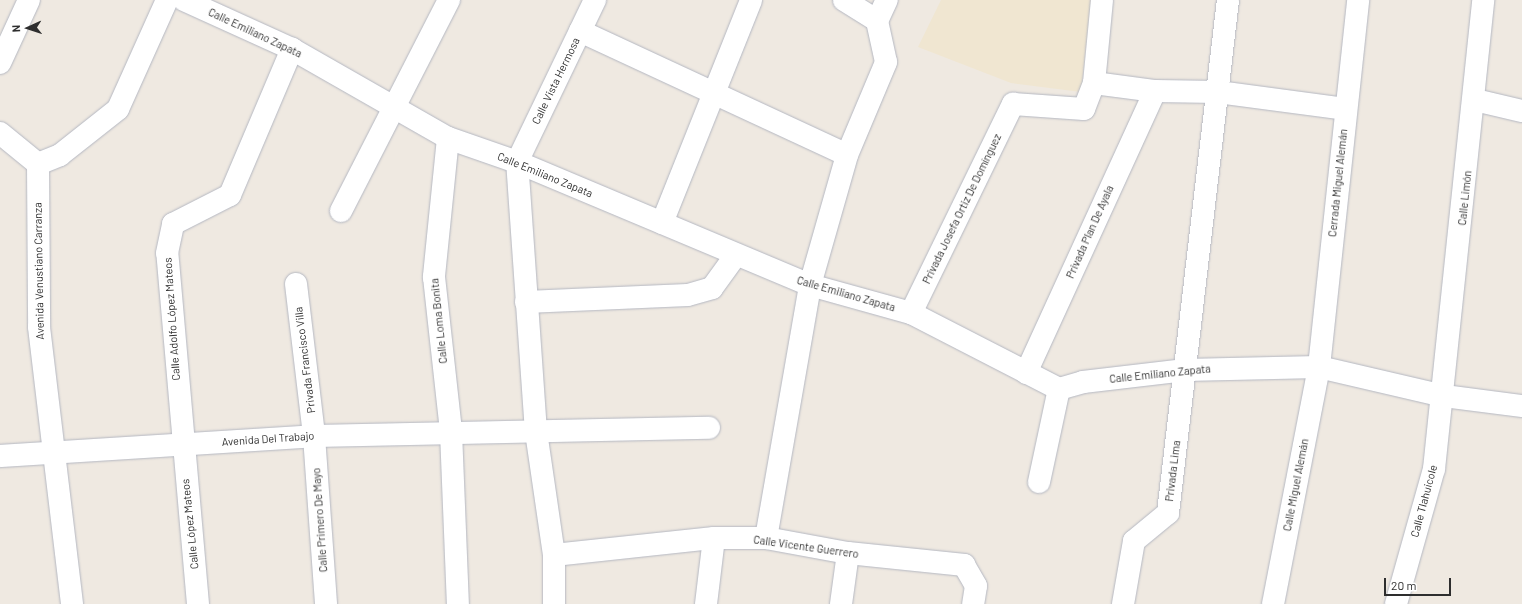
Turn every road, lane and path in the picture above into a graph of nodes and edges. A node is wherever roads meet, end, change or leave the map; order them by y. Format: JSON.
{"nodes":[{"id":1,"x":29,"y":0,"type":"edge"},
{"id":2,"x":167,"y":0,"type":"edge"},
{"id":3,"x":184,"y":0,"type":"edge"},
{"id":4,"x":449,"y":0,"type":"edge"},
{"id":5,"x":594,"y":0,"type":"edge"},
{"id":6,"x":751,"y":0,"type":"edge"},
{"id":7,"x":844,"y":0,"type":"edge"},
{"id":8,"x":887,"y":0,"type":"edge"},
{"id":9,"x":1102,"y":0,"type":"edge"},
{"id":10,"x":1228,"y":0,"type":"edge"},
{"id":11,"x":1358,"y":0,"type":"edge"},
{"id":12,"x":1483,"y":0,"type":"edge"},
{"id":13,"x":877,"y":22,"type":"junction"},
{"id":14,"x":580,"y":31,"type":"junction"},
{"id":15,"x":292,"y":49,"type":"junction"},
{"id":16,"x":0,"y":63,"type":"edge"},
{"id":17,"x":1094,"y":82,"type":"junction"},
{"id":18,"x":1155,"y":91,"type":"junction"},
{"id":19,"x":1218,"y":92,"type":"junction"},
{"id":20,"x":715,"y":95,"type":"junction"},
{"id":21,"x":1475,"y":100,"type":"junction"},
{"id":22,"x":1345,"y":109,"type":"junction"},
{"id":23,"x":395,"y":110,"type":"junction"},
{"id":24,"x":1522,"y":111,"type":"edge"},
{"id":25,"x":0,"y":133,"type":"edge"},
{"id":26,"x":448,"y":138,"type":"junction"},
{"id":27,"x":847,"y":154,"type":"junction"},
{"id":28,"x":517,"y":162,"type":"junction"},
{"id":29,"x":38,"y":164,"type":"junction"},
{"id":30,"x":341,"y":211,"type":"dead end"},
{"id":31,"x":662,"y":223,"type":"junction"},
{"id":32,"x":736,"y":255,"type":"junction"},
{"id":33,"x":296,"y":284,"type":"dead end"},
{"id":34,"x":810,"y":285,"type":"junction"},
{"id":35,"x":526,"y":302,"type":"junction"},
{"id":36,"x":911,"y":313,"type":"junction"},
{"id":37,"x":1319,"y":367,"type":"junction"},
{"id":38,"x":1185,"y":370,"type":"junction"},
{"id":39,"x":1026,"y":373,"type":"junction"},
{"id":40,"x":1059,"y":389,"type":"junction"},
{"id":41,"x":1444,"y":396,"type":"junction"},
{"id":42,"x":1522,"y":406,"type":"edge"},
{"id":43,"x":709,"y":428,"type":"dead end"},
{"id":44,"x":451,"y":432,"type":"junction"},
{"id":45,"x":536,"y":432,"type":"junction"},
{"id":46,"x":314,"y":436,"type":"junction"},
{"id":47,"x":182,"y":444,"type":"junction"},
{"id":48,"x":53,"y":451,"type":"junction"},
{"id":49,"x":0,"y":456,"type":"edge"},
{"id":50,"x":1039,"y":482,"type":"dead end"},
{"id":51,"x":714,"y":538,"type":"junction"},
{"id":52,"x":766,"y":538,"type":"junction"},
{"id":53,"x":848,"y":553,"type":"junction"},
{"id":54,"x":554,"y":555,"type":"junction"},
{"id":55,"x":974,"y":595,"type":"edge"},
{"id":56,"x":72,"y":604,"type":"edge"},
{"id":57,"x":198,"y":604,"type":"edge"},
{"id":58,"x":326,"y":604,"type":"edge"},
{"id":59,"x":458,"y":604,"type":"edge"},
{"id":60,"x":554,"y":604,"type":"edge"},
{"id":61,"x":706,"y":604,"type":"edge"},
{"id":62,"x":841,"y":604,"type":"edge"},
{"id":63,"x":1123,"y":604,"type":"edge"},
{"id":64,"x":1273,"y":604,"type":"edge"},
{"id":65,"x":1396,"y":604,"type":"edge"}],
"edges":[{"from":1,"to":16,"type":"street"},
{"from":2,"to":29,"type":"street"},
{"from":3,"to":15,"type":"street","name":"Calle Emiliano Zapata"},
{"from":4,"to":23,"type":"street"},
{"from":5,"to":14,"type":"street","name":"Calle Vista Hermosa"},
{"from":6,"to":20,"type":"street"},
{"from":7,"to":13,"type":"street"},
{"from":8,"to":13,"type":"street"},
{"from":9,"to":17,"type":"street"},
{"from":10,"to":19,"type":"street","name":"Privada Lima"},
{"from":11,"to":22,"type":"street","name":"Cerrada Miguel Alemán"},
{"from":12,"to":21,"type":"street","name":"Calle Limón"},
{"from":13,"to":27,"type":"street"},
{"from":14,"to":20,"type":"street"},
{"from":14,"to":28,"type":"street","name":"Calle Vista Hermosa"},
{"from":15,"to":23,"type":"street","name":"Calle Emiliano Zapata"},
{"from":15,"to":47,"type":"street","name":"Calle Adolfo López Mateos"},
{"from":17,"to":18,"type":"street"},
{"from":17,"to":36,"type":"street","name":"Privada Josefa Ortiz De Domínguez"},
{"from":18,"to":19,"type":"street"},
{"from":18,"to":39,"type":"street","name":"Privada Plan De Ayala"},
{"from":19,"to":22,"type":"street"},
{"from":19,"to":38,"type":"street","name":"Privada Lima"},
{"from":20,"to":27,"type":"street"},
{"from":20,"to":31,"type":"street"},
{"from":21,"to":24,"type":"street"},
{"from":21,"to":41,"type":"street","name":"Calle Limón"},
{"from":22,"to":37,"type":"street","name":"Cerrada Miguel Alemán"},
{"from":23,"to":26,"type":"street","name":"Calle Emiliano Zapata"},
{"from":23,"to":30,"type":"street"},
{"from":25,"to":29,"type":"street"},
{"from":26,"to":28,"type":"street","name":"Calle Emiliano Zapata"},
{"from":26,"to":44,"type":"street","name":"Calle Loma Bonita"},
{"from":27,"to":34,"type":"street"},
{"from":28,"to":31,"type":"street","name":"Calle Emiliano Zapata"},
{"from":28,"to":35,"type":"street"},
{"from":29,"to":48,"type":"street","name":"Avenida Venustiano Carranza"},
{"from":31,"to":32,"type":"street","name":"Calle Emiliano Zapata"},
{"from":32,"to":34,"type":"street","name":"Calle Emiliano Zapata"},
{"from":32,"to":35,"type":"street"},
{"from":33,"to":46,"type":"street","name":"Privada Francisco Villa"},
{"from":34,"to":36,"type":"street","name":"Calle Emiliano Zapata"},
{"from":34,"to":52,"type":"street"},
{"from":35,"to":45,"type":"street"},
{"from":36,"to":39,"type":"street","name":"Calle Emiliano Zapata"},
{"from":37,"to":38,"type":"street","name":"Calle Emiliano Zapata"},
{"from":37,"to":41,"type":"street","name":"Calle Emiliano Zapata"},
{"from":37,"to":64,"type":"street","name":"Calle Miguel Alemán"},
{"from":38,"to":40,"type":"street","name":"Calle Emiliano Zapata"},
{"from":38,"to":63,"type":"street","name":"Privada Lima"},
{"from":39,"to":40,"type":"street","name":"Calle Emiliano Zapata"},
{"from":40,"to":50,"type":"street"},
{"from":41,"to":42,"type":"street","name":"Calle Emiliano Zapata"},
{"from":41,"to":65,"type":"street","name":"Calle Tlahuicole"},
{"from":43,"to":45,"type":"street"},
{"from":44,"to":45,"type":"street","name":"Avenida Del Trabajo"},
{"from":44,"to":46,"type":"street","name":"Avenida Del Trabajo"},
{"from":44,"to":59,"type":"street","name":"Calle Loma Bonita"},
{"from":45,"to":54,"type":"street"},
{"from":46,"to":47,"type":"street","name":"Avenida Del Trabajo"},
{"from":46,"to":58,"type":"street","name":"Calle Primero De Mayo"},
{"from":47,"to":48,"type":"street","name":"Avenida Del Trabajo"},
{"from":47,"to":57,"type":"street","name":"Calle López Mateos"},
{"from":48,"to":49,"type":"street","name":"Avenida Del Trabajo"},
{"from":48,"to":56,"type":"street","name":"Avenida Venustiano Carranza"},
{"from":51,"to":52,"type":"street","name":"Calle Vicente Guerrero"},
{"from":51,"to":54,"type":"street","name":"Calle Vicente Guerrero"},
{"from":51,"to":61,"type":"street"},
{"from":52,"to":53,"type":"street","name":"Calle Vicente Guerrero"},
{"from":53,"to":55,"type":"street","name":"Calle Vicente Guerrero"},
{"from":53,"to":62,"type":"street"},
{"from":54,"to":60,"type":"street"}]}
